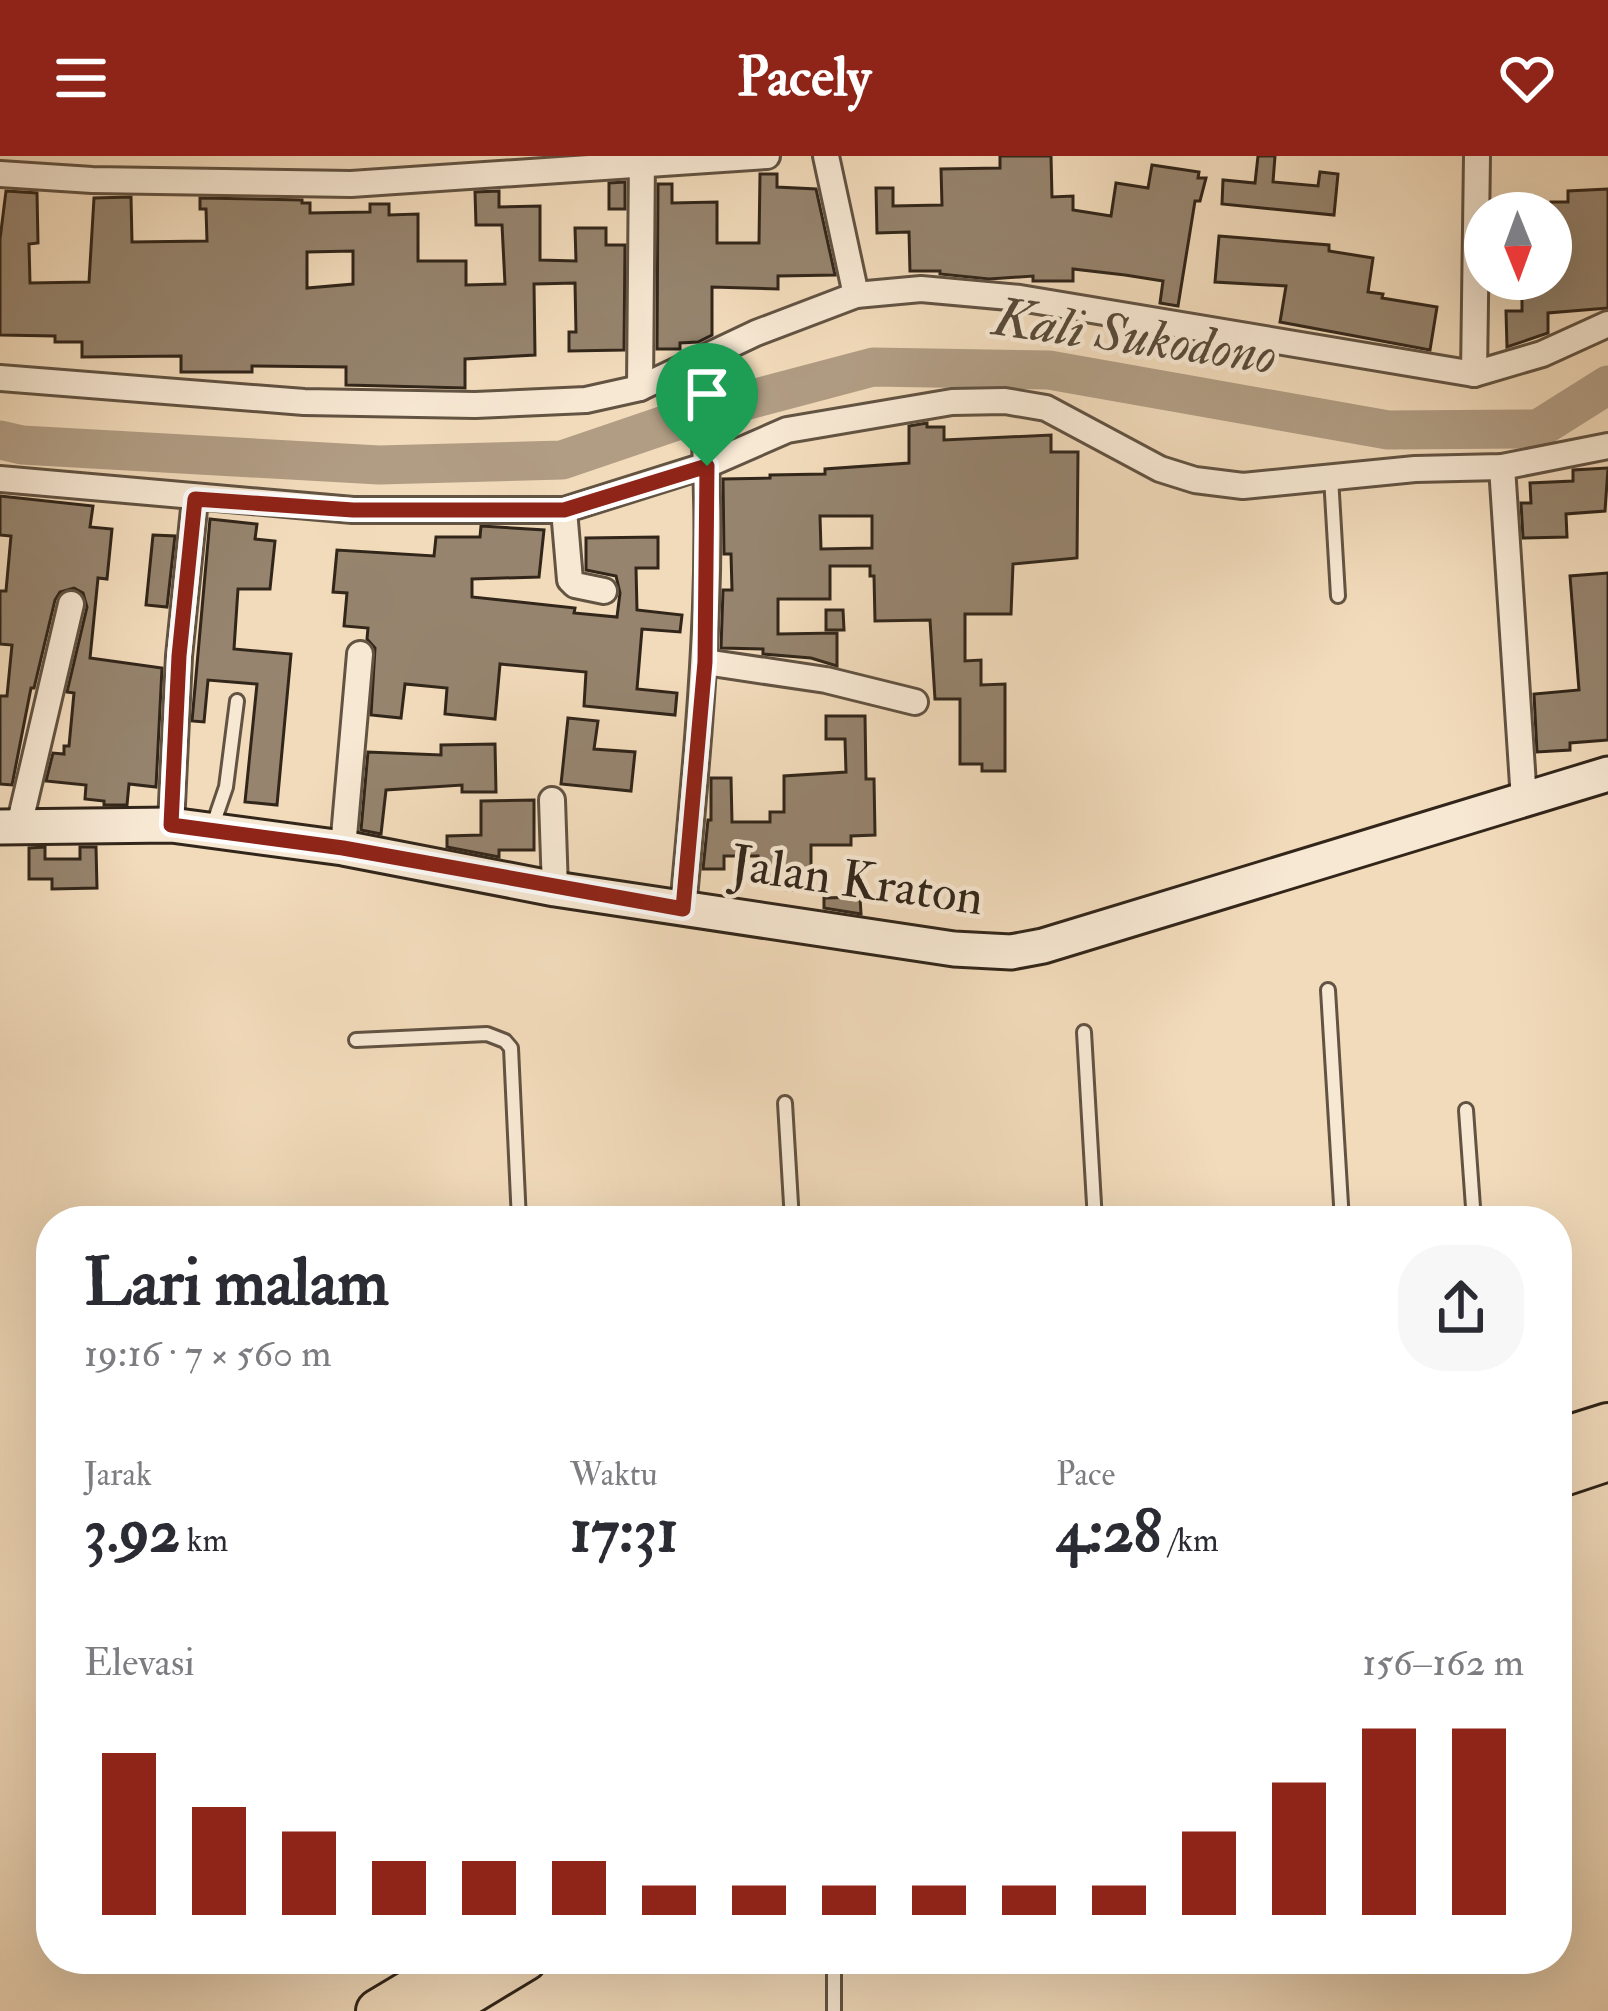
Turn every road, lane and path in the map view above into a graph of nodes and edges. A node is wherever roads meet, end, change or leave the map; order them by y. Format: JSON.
{"nodes":[{"id":1,"x":767,"y":156,"type":"edge"},
{"id":2,"x":826,"y":156,"type":"edge"},
{"id":3,"x":1477,"y":156,"type":"edge"},
{"id":4,"x":642,"y":161,"type":"edge"},
{"id":5,"x":0,"y":174,"type":"edge"},
{"id":6,"x":856,"y":296,"type":"junction"},
{"id":7,"x":1608,"y":323,"type":"edge"},
{"id":8,"x":699,"y":371,"type":"junction"},
{"id":9,"x":1474,"y":374,"type":"junction"},
{"id":10,"x":0,"y":378,"type":"edge"},
{"id":11,"x":640,"y":388,"type":"junction"},
{"id":12,"x":1608,"y":446,"type":"edge"},
{"id":13,"x":707,"y":455,"type":"junction"},
{"id":14,"x":1502,"y":467,"type":"junction"},
{"id":15,"x":1331,"y":476,"type":"junction"},
{"id":16,"x":0,"y":479,"type":"edge"},
{"id":17,"x":195,"y":499,"type":"junction"},
{"id":18,"x":564,"y":510,"type":"junction"},
{"id":19,"x":604,"y":591,"type":"dead end"},
{"id":20,"x":1338,"y":596,"type":"dead end"},
{"id":21,"x":71,"y":604,"type":"dead end"},
{"id":22,"x":359,"y":654,"type":"dead end"},
{"id":23,"x":705,"y":662,"type":"junction"},
{"id":24,"x":237,"y":701,"type":"dead end"},
{"id":25,"x":915,"y":702,"type":"dead end"},
{"id":26,"x":1608,"y":774,"type":"edge"},
{"id":27,"x":552,"y":800,"type":"dead end"},
{"id":28,"x":1524,"y":800,"type":"junction"},
{"id":29,"x":171,"y":825,"type":"junction"},
{"id":30,"x":9,"y":826,"type":"edge"},
{"id":31,"x":212,"y":832,"type":"junction"},
{"id":32,"x":343,"y":848,"type":"junction"},
{"id":33,"x":555,"y":889,"type":"junction"},
{"id":34,"x":683,"y":909,"type":"junction"},
{"id":35,"x":1328,"y":990,"type":"dead end"},
{"id":36,"x":1084,"y":1032,"type":"dead end"},
{"id":37,"x":356,"y":1040,"type":"dead end"},
{"id":38,"x":785,"y":1103,"type":"dead end"},
{"id":39,"x":1466,"y":1110,"type":"dead end"},
{"id":40,"x":518,"y":1206,"type":"edge"},
{"id":41,"x":791,"y":1206,"type":"edge"},
{"id":42,"x":1093,"y":1206,"type":"edge"},
{"id":43,"x":1341,"y":1206,"type":"edge"},
{"id":44,"x":1473,"y":1206,"type":"edge"},
{"id":45,"x":1608,"y":1425,"type":"edge"},
{"id":46,"x":1572,"y":1439,"type":"edge"},
{"id":47,"x":1572,"y":1449,"type":"edge"},
{"id":48,"x":1608,"y":1459,"type":"edge"},
{"id":49,"x":440,"y":1974,"type":"edge"},
{"id":50,"x":500,"y":1974,"type":"edge"},
{"id":51,"x":834,"y":1974,"type":"edge"},
{"id":52,"x":378,"y":2011,"type":"edge"},
{"id":53,"x":439,"y":2011,"type":"edge"},
{"id":54,"x":835,"y":2011,"type":"edge"}],
"edges":[{"from":1,"to":4,"type":"street"},
{"from":2,"to":6,"type":"street"},
{"from":3,"to":9,"type":"street"},
{"from":4,"to":5,"type":"street"},
{"from":4,"to":11,"type":"street"},
{"from":6,"to":8,"type":"street"},
{"from":6,"to":9,"type":"street"},
{"from":7,"to":9,"type":"street"},
{"from":8,"to":11,"type":"street"},
{"from":8,"to":13,"type":"street"},
{"from":10,"to":11,"type":"street"},
{"from":12,"to":14,"type":"street"},
{"from":13,"to":15,"type":"street"},
{"from":13,"to":18,"type":"street"},
{"from":13,"to":23,"type":"street"},
{"from":14,"to":15,"type":"street"},
{"from":14,"to":28,"type":"street"},
{"from":15,"to":20,"type":"lane"},
{"from":16,"to":17,"type":"street"},
{"from":17,"to":18,"type":"street"},
{"from":17,"to":29,"type":"street"},
{"from":18,"to":19,"type":"street"},
{"from":21,"to":30,"type":"street"},
{"from":22,"to":32,"type":"street"},
{"from":23,"to":25,"type":"street"},
{"from":23,"to":34,"type":"street"},
{"from":24,"to":31,"type":"lane"},
{"from":26,"to":28,"type":"street","name":"Jalan Kraton"},
{"from":27,"to":33,"type":"street"},
{"from":28,"to":34,"type":"street","name":"Jalan Kraton"},
{"from":29,"to":30,"type":"street","name":"Jalan Kraton"},
{"from":29,"to":31,"type":"street","name":"Jalan Kraton"},
{"from":31,"to":32,"type":"street","name":"Jalan Kraton"},
{"from":32,"to":33,"type":"street","name":"Jalan Kraton"},
{"from":33,"to":34,"type":"street","name":"Jalan Kraton"},
{"from":35,"to":43,"type":"lane"},
{"from":36,"to":42,"type":"lane"},
{"from":37,"to":40,"type":"lane"},
{"from":38,"to":41,"type":"lane"},
{"from":39,"to":44,"type":"lane"},
{"from":45,"to":46,"type":"highway"},
{"from":47,"to":48,"type":"highway"},
{"from":49,"to":52,"type":"highway"},
{"from":50,"to":53,"type":"highway"},
{"from":51,"to":54,"type":"lane"}]}
